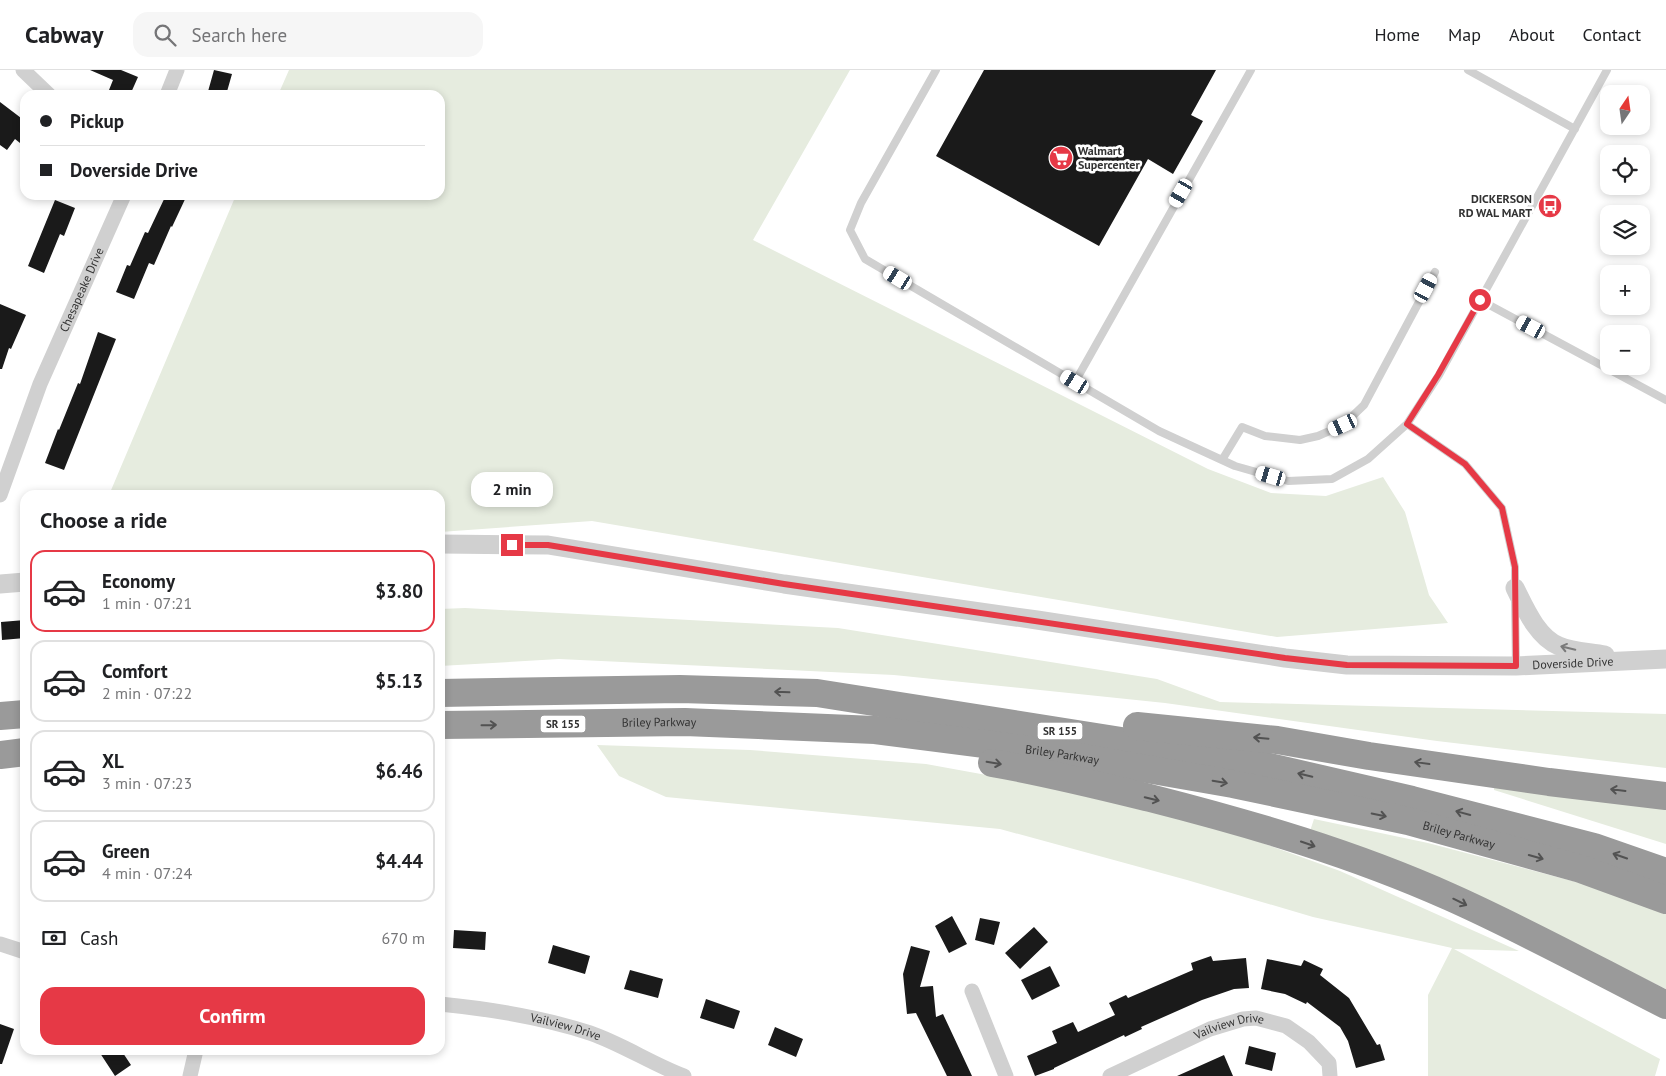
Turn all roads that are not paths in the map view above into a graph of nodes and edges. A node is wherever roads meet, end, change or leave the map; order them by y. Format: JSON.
{"nodes":[{"id":1,"x":24,"y":70,"type":"edge"},
{"id":2,"x":177,"y":70,"type":"edge"},
{"id":3,"x":936,"y":70,"type":"edge"},
{"id":4,"x":1251,"y":70,"type":"edge"},
{"id":5,"x":1468,"y":70,"type":"edge"},
{"id":6,"x":1607,"y":70,"type":"edge"},
{"id":7,"x":44,"y":90,"type":"edge"},
{"id":8,"x":168,"y":90,"type":"edge"},
{"id":9,"x":1575,"y":129,"type":"junction"},
{"id":10,"x":122,"y":200,"type":"edge"},
{"id":11,"x":1435,"y":272,"type":"dead end"},
{"id":12,"x":1480,"y":300,"type":"junction"},
{"id":13,"x":1075,"y":382,"type":"junction"},
{"id":14,"x":1666,"y":400,"type":"edge"},
{"id":15,"x":1407,"y":424,"type":"junction"},
{"id":16,"x":1222,"y":460,"type":"junction"},
{"id":17,"x":0,"y":495,"type":"edge"},
{"id":18,"x":445,"y":544,"type":"edge"},
{"id":19,"x":20,"y":582,"type":"edge"},
{"id":20,"x":0,"y":584,"type":"edge"},
{"id":21,"x":1515,"y":588,"type":"junction"},
{"id":22,"x":1658,"y":660,"type":"edge"},
{"id":23,"x":1516,"y":666,"type":"junction"},
{"id":24,"x":817,"y":693,"type":"junction"},
{"id":25,"x":445,"y":694,"type":"edge"},
{"id":26,"x":20,"y":714,"type":"edge"},
{"id":27,"x":0,"y":716,"type":"edge"},
{"id":28,"x":686,"y":722,"type":"junction"},
{"id":29,"x":445,"y":725,"type":"edge"},
{"id":30,"x":20,"y":753,"type":"edge"},
{"id":31,"x":0,"y":755,"type":"edge"},
{"id":32,"x":1666,"y":796,"type":"edge"},
{"id":33,"x":1666,"y":872,"type":"edge"},
{"id":34,"x":1666,"y":900,"type":"edge"},
{"id":35,"x":0,"y":944,"type":"edge"},
{"id":36,"x":20,"y":950,"type":"edge"},
{"id":37,"x":972,"y":991,"type":"dead end"},
{"id":38,"x":445,"y":1005,"type":"edge"},
{"id":39,"x":1666,"y":1005,"type":"edge"},
{"id":40,"x":195,"y":1055,"type":"edge"},
{"id":41,"x":190,"y":1076,"type":"edge"},
{"id":42,"x":684,"y":1076,"type":"edge"},
{"id":43,"x":1006,"y":1076,"type":"edge"},
{"id":44,"x":1110,"y":1076,"type":"edge"},
{"id":45,"x":1330,"y":1076,"type":"edge"}],
"edges":[{"from":1,"to":7,"type":"street"},
{"from":2,"to":8,"type":"street"},
{"from":3,"to":13,"type":"lane"},
{"from":4,"to":13,"type":"lane"},
{"from":5,"to":9,"type":"lane"},
{"from":6,"to":9,"type":"lane"},
{"from":9,"to":12,"type":"lane"},
{"from":10,"to":17,"type":"street","name":"Chesapeake Drive"},
{"from":11,"to":16,"type":"lane"},
{"from":12,"to":14,"type":"lane"},
{"from":12,"to":15,"type":"lane"},
{"from":13,"to":16,"type":"lane"},
{"from":15,"to":16,"type":"lane"},
{"from":15,"to":21,"type":"lane"},
{"from":18,"to":23,"type":"street","name":"Doverside Drive"},
{"from":19,"to":20,"type":"street"},
{"from":22,"to":21,"type":"street","one_way":true},
{"from":21,"to":23,"type":"lane"},
{"from":22,"to":23,"type":"street","name":"Doverside Drive"},
{"from":24,"to":25,"type":"highway","name":"Briley Parkway","number":"SR 155","one_way":true},
{"from":32,"to":24,"type":"highway","one_way":true},
{"from":33,"to":24,"type":"highway","name":"Briley Parkway","number":"SR 155","one_way":true},
{"from":26,"to":27,"type":"highway"},
{"from":29,"to":28,"type":"highway","name":"Briley Parkway","number":"SR 155","one_way":true},
{"from":28,"to":34,"type":"highway","name":"Briley Parkway","number":"SR 155","one_way":true},
{"from":28,"to":39,"type":"highway","one_way":true},
{"from":30,"to":31,"type":"highway"},
{"from":35,"to":36,"type":"street"},
{"from":37,"to":43,"type":"street"},
{"from":38,"to":42,"type":"street","name":"Vailview Drive"},
{"from":40,"to":41,"type":"street"},
{"from":44,"to":45,"type":"street","name":"Vailview Drive"}]}
